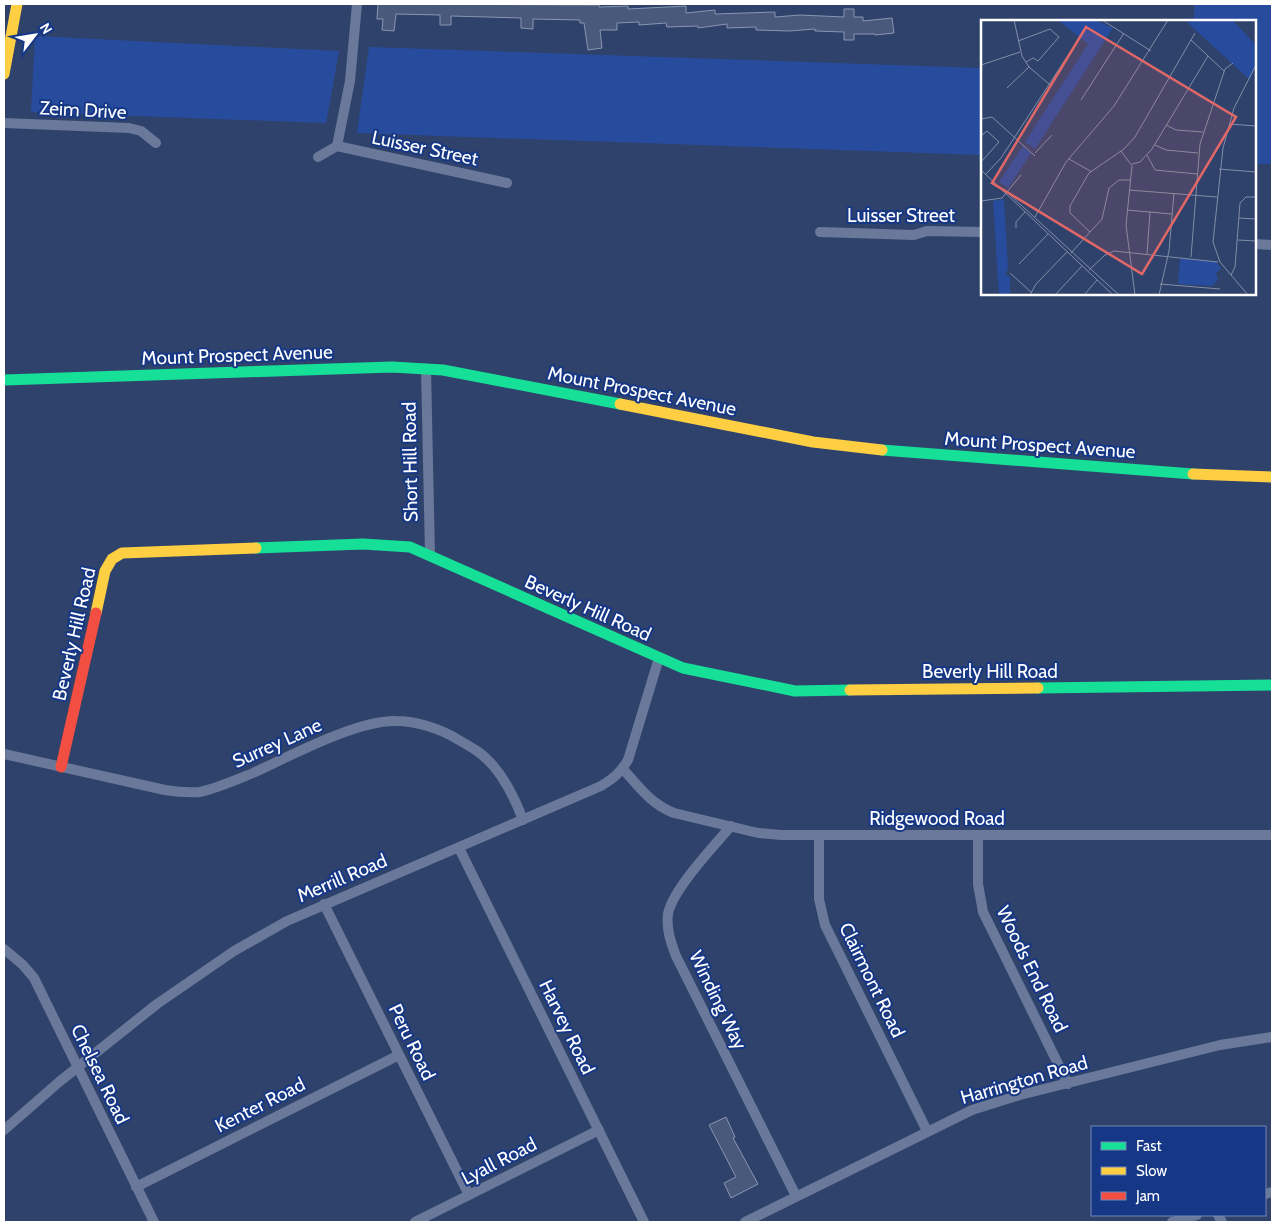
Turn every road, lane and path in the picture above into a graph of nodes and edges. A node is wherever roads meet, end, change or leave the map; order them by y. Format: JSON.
{"nodes":[{"id":1,"x":17,"y":4,"type":"edge"},
{"id":2,"x":357,"y":4,"type":"edge"},
{"id":3,"x":4,"y":74,"type":"edge"},
{"id":4,"x":4,"y":123,"type":"edge"},
{"id":5,"x":156,"y":143,"type":"dead end"},
{"id":6,"x":337,"y":146,"type":"junction"},
{"id":7,"x":318,"y":157,"type":"dead end"},
{"id":8,"x":507,"y":184,"type":"dead end"},
{"id":9,"x":820,"y":232,"type":"dead end"},
{"id":10,"x":981,"y":232,"type":"edge"},
{"id":11,"x":1256,"y":244,"type":"edge"},
{"id":12,"x":1272,"y":245,"type":"edge"},
{"id":13,"x":426,"y":369,"type":"junction"},
{"id":14,"x":4,"y":380,"type":"edge"},
{"id":15,"x":1272,"y":477,"type":"edge"},
{"id":16,"x":430,"y":556,"type":"junction"},
{"id":17,"x":659,"y":658,"type":"junction"},
{"id":18,"x":1272,"y":685,"type":"edge"},
{"id":19,"x":4,"y":754,"type":"edge"},
{"id":20,"x":61,"y":767,"type":"junction"},
{"id":21,"x":623,"y":769,"type":"junction"},
{"id":22,"x":523,"y":820,"type":"junction"},
{"id":23,"x":731,"y":826,"type":"junction"},
{"id":24,"x":978,"y":835,"type":"junction"},
{"id":25,"x":1272,"y":835,"type":"edge"},
{"id":26,"x":819,"y":836,"type":"junction"},
{"id":27,"x":459,"y":848,"type":"junction"},
{"id":28,"x":324,"y":904,"type":"junction"},
{"id":29,"x":4,"y":949,"type":"edge"},
{"id":30,"x":1272,"y":1036,"type":"edge"},
{"id":31,"x":399,"y":1055,"type":"junction"},
{"id":32,"x":77,"y":1068,"type":"junction"},
{"id":33,"x":1068,"y":1084,"type":"junction"},
{"id":34,"x":4,"y":1130,"type":"edge"},
{"id":35,"x":598,"y":1130,"type":"junction"},
{"id":36,"x":927,"y":1131,"type":"junction"},
{"id":37,"x":136,"y":1187,"type":"junction"},
{"id":38,"x":469,"y":1195,"type":"junction"},
{"id":39,"x":796,"y":1196,"type":"junction"},
{"id":40,"x":1193,"y":1216,"type":"edge"},
{"id":41,"x":154,"y":1222,"type":"edge"},
{"id":42,"x":414,"y":1222,"type":"edge"},
{"id":43,"x":644,"y":1222,"type":"edge"},
{"id":44,"x":744,"y":1222,"type":"edge"},
{"id":45,"x":1172,"y":1222,"type":"edge"}],
"edges":[{"from":1,"to":3,"type":"street"},
{"from":2,"to":6,"type":"street"},
{"from":4,"to":5,"type":"street","name":"Zeim Drive"},
{"from":6,"to":7,"type":"street"},
{"from":6,"to":8,"type":"street","name":"Luisser Street"},
{"from":9,"to":10,"type":"street","name":"Luisser Street"},
{"from":11,"to":12,"type":"street"},
{"from":13,"to":14,"type":"street","name":"Mount Prospect Avenue"},
{"from":13,"to":15,"type":"street","name":"Mount Prospect Avenue"},
{"from":13,"to":16,"type":"street","name":"Short Hill Road"},
{"from":16,"to":17,"type":"street","name":"Beverly Hill Road"},
{"from":16,"to":20,"type":"street","name":"Beverly Hill Road"},
{"from":17,"to":18,"type":"street","name":"Beverly Hill Road"},
{"from":17,"to":21,"type":"street","name":"Merrill Road"},
{"from":19,"to":20,"type":"street","name":"Surrey Lane"},
{"from":20,"to":22,"type":"street","name":"Surrey Lane"},
{"from":21,"to":22,"type":"street","name":"Merrill Road"},
{"from":21,"to":23,"type":"street","name":"Ridgewood Road"},
{"from":22,"to":27,"type":"street","name":"Merrill Road"},
{"from":23,"to":26,"type":"street","name":"Ridgewood Road"},
{"from":23,"to":39,"type":"street","name":"Winding Way"},
{"from":24,"to":25,"type":"street","name":"Ridgewood Road"},
{"from":24,"to":26,"type":"street","name":"Ridgewood Road"},
{"from":24,"to":33,"type":"street","name":"Woods End Road"},
{"from":26,"to":36,"type":"street","name":"Clairmont Road"},
{"from":27,"to":28,"type":"street","name":"Merrill Road"},
{"from":27,"to":35,"type":"street","name":"Harvey Road"},
{"from":28,"to":31,"type":"street","name":"Peru Road"},
{"from":28,"to":32,"type":"street","name":"Merrill Road"},
{"from":29,"to":32,"type":"street","name":"Chelsea Road"},
{"from":30,"to":33,"type":"street","name":"Harrington Road"},
{"from":31,"to":37,"type":"street","name":"Kenter Road"},
{"from":31,"to":38,"type":"street","name":"Peru Road"},
{"from":32,"to":34,"type":"street","name":"Merrill Road"},
{"from":32,"to":37,"type":"street","name":"Chelsea Road"},
{"from":33,"to":36,"type":"street","name":"Harrington Road"},
{"from":35,"to":38,"type":"street","name":"Lyall Road"},
{"from":35,"to":43,"type":"street","name":"Harvey Road"},
{"from":36,"to":39,"type":"street","name":"Harrington Road"},
{"from":37,"to":41,"type":"street","name":"Chelsea Road"},
{"from":38,"to":42,"type":"street","name":"Lyall Road"},
{"from":39,"to":44,"type":"street","name":"Harrington Road"},
{"from":40,"to":45,"type":"street"}]}
